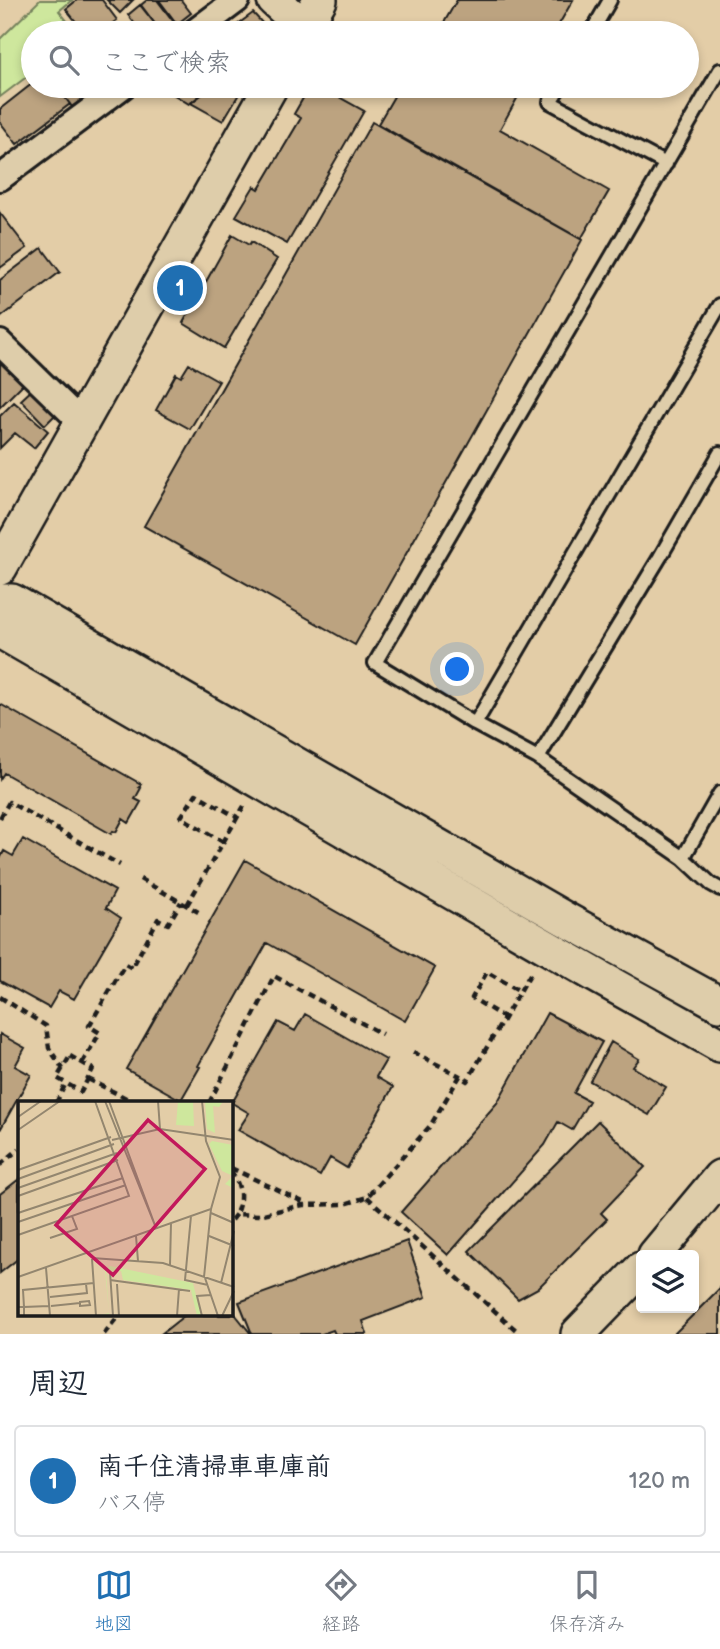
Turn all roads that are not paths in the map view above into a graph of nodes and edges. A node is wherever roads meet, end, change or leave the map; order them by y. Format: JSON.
{"nodes":[{"id":1,"x":237,"y":0,"type":"edge"},
{"id":2,"x":274,"y":0,"type":"edge"},
{"id":3,"x":610,"y":0,"type":"edge"},
{"id":4,"x":308,"y":20,"type":"edge"},
{"id":5,"x":209,"y":21,"type":"edge"},
{"id":6,"x":598,"y":21,"type":"edge"},
{"id":7,"x":720,"y":71,"type":"edge"},
{"id":8,"x":107,"y":98,"type":"edge"},
{"id":9,"x":264,"y":98,"type":"edge"},
{"id":10,"x":552,"y":98,"type":"edge"},
{"id":11,"x":666,"y":164,"type":"junction"},
{"id":12,"x":0,"y":178,"type":"edge"},
{"id":13,"x":720,"y":305,"type":"edge"},
{"id":14,"x":0,"y":343,"type":"edge"},
{"id":15,"x":81,"y":422,"type":"junction"},
{"id":16,"x":720,"y":453,"type":"edge"},
{"id":17,"x":0,"y":568,"type":"edge"},
{"id":18,"x":0,"y":601,"type":"edge"},
{"id":19,"x":0,"y":631,"type":"edge"},
{"id":20,"x":475,"y":724,"type":"junction"},
{"id":21,"x":538,"y":758,"type":"junction"},
{"id":22,"x":720,"y":793,"type":"edge"},
{"id":23,"x":683,"y":858,"type":"junction"},
{"id":24,"x":720,"y":889,"type":"edge"},
{"id":25,"x":720,"y":1004,"type":"edge"},
{"id":26,"x":720,"y":1045,"type":"edge"},
{"id":27,"x":720,"y":1177,"type":"edge"},
{"id":28,"x":659,"y":1250,"type":"edge"},
{"id":29,"x":636,"y":1274,"type":"edge"},
{"id":30,"x":578,"y":1334,"type":"edge"}],
"edges":[{"from":1,"to":5,"type":"street"},
{"from":2,"to":4,"type":"street"},
{"from":3,"to":6,"type":"lane"},
{"from":7,"to":11,"type":"lane"},
{"from":8,"to":12,"type":"street"},
{"from":9,"to":15,"type":"street"},
{"from":10,"to":11,"type":"lane"},
{"from":11,"to":20,"type":"lane"},
{"from":13,"to":20,"type":"lane"},
{"from":14,"to":15,"type":"street"},
{"from":15,"to":17,"type":"street"},
{"from":16,"to":21,"type":"lane"},
{"from":18,"to":25,"type":"street"},
{"from":19,"to":26,"type":"street"},
{"from":20,"to":21,"type":"lane"},
{"from":21,"to":23,"type":"lane"},
{"from":22,"to":23,"type":"lane"},
{"from":23,"to":24,"type":"lane"},
{"from":27,"to":28,"type":"street"},
{"from":29,"to":30,"type":"street"}]}
